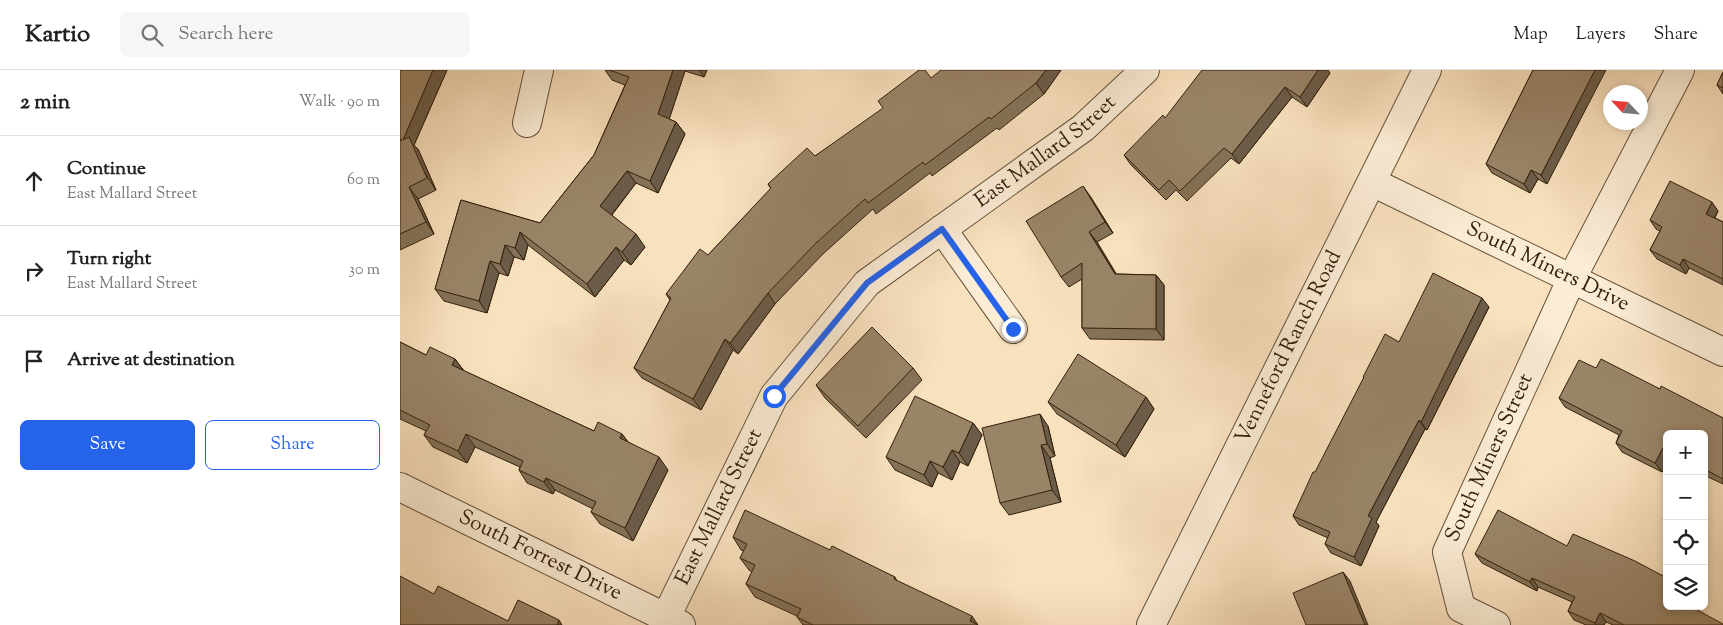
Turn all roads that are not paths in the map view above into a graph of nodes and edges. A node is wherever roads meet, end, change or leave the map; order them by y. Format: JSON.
{"nodes":[{"id":1,"x":539,"y":70,"type":"edge"},
{"id":2,"x":1145,"y":70,"type":"edge"},
{"id":3,"x":1427,"y":70,"type":"edge"},
{"id":4,"x":1680,"y":70,"type":"edge"},
{"id":5,"x":527,"y":123,"type":"dead end"},
{"id":6,"x":1372,"y":182,"type":"junction"},
{"id":7,"x":942,"y":229,"type":"junction"},
{"id":8,"x":1572,"y":278,"type":"junction"},
{"id":9,"x":1013,"y":329,"type":"dead end"},
{"id":10,"x":1723,"y":352,"type":"edge"},
{"id":11,"x":400,"y":487,"type":"edge"},
{"id":12,"x":673,"y":621,"type":"edge"},
{"id":13,"x":1151,"y":625,"type":"edge"},
{"id":14,"x":1496,"y":625,"type":"edge"}],
"edges":[{"from":1,"to":5,"type":"street"},
{"from":2,"to":7,"type":"street","name":"East Mallard Street"},
{"from":3,"to":6,"type":"street","name":"Venneford Ranch Road"},
{"from":4,"to":8,"type":"street"},
{"from":6,"to":8,"type":"street","name":"South Miners Drive"},
{"from":6,"to":13,"type":"street","name":"Venneford Ranch Road"},
{"from":7,"to":9,"type":"street"},
{"from":7,"to":12,"type":"street","name":"East Mallard Street"},
{"from":8,"to":10,"type":"street","name":"South Miners Drive"},
{"from":8,"to":14,"type":"street","name":"South Miners Street"},
{"from":11,"to":12,"type":"street","name":"South Forrest Drive"}]}
